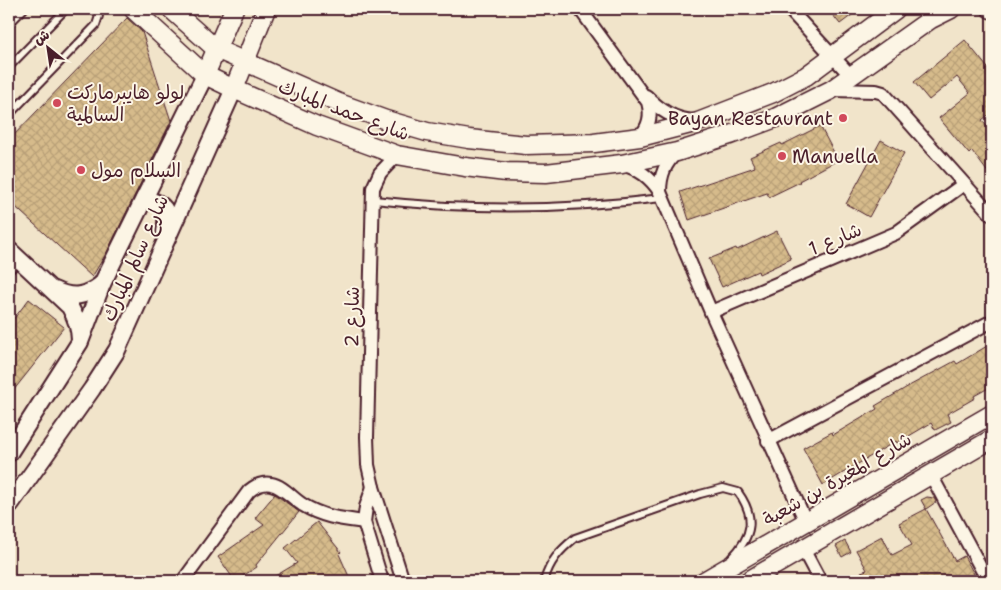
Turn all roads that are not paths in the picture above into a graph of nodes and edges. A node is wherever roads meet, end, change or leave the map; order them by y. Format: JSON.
{"nodes":[{"id":1,"x":24,"y":9,"type":"edge"},
{"id":2,"x":66,"y":9,"type":"edge"},
{"id":3,"x":94,"y":9,"type":"edge"},
{"id":4,"x":133,"y":9,"type":"edge"},
{"id":5,"x":171,"y":9,"type":"edge"},
{"id":6,"x":234,"y":9,"type":"edge"},
{"id":7,"x":266,"y":9,"type":"edge"},
{"id":8,"x":580,"y":9,"type":"edge"},
{"id":9,"x":789,"y":9,"type":"edge"},
{"id":10,"x":896,"y":9,"type":"edge"},
{"id":11,"x":951,"y":9,"type":"edge"},
{"id":12,"x":9,"y":24,"type":"edge"},
{"id":13,"x":216,"y":49,"type":"junction"},
{"id":14,"x":832,"y":56,"type":"junction"},
{"id":15,"x":245,"y":62,"type":"junction"},
{"id":16,"x":9,"y":67,"type":"edge"},
{"id":17,"x":205,"y":75,"type":"junction"},
{"id":18,"x":851,"y":76,"type":"junction"},
{"id":19,"x":234,"y":89,"type":"junction"},
{"id":20,"x":831,"y":90,"type":"junction"},
{"id":21,"x":644,"y":94,"type":"junction"},
{"id":22,"x":9,"y":115,"type":"edge"},
{"id":23,"x":698,"y":122,"type":"junction"},
{"id":24,"x":640,"y":137,"type":"junction"},
{"id":25,"x":677,"y":152,"type":"junction"},
{"id":26,"x":397,"y":154,"type":"junction"},
{"id":27,"x":622,"y":164,"type":"junction"},
{"id":28,"x":964,"y":184,"type":"junction"},
{"id":29,"x":661,"y":195,"type":"junction"},
{"id":30,"x":144,"y":199,"type":"junction"},
{"id":31,"x":374,"y":200,"type":"junction"},
{"id":32,"x":992,"y":215,"type":"edge"},
{"id":33,"x":162,"y":250,"type":"junction"},
{"id":34,"x":12,"y":258,"type":"edge"},
{"id":35,"x":102,"y":284,"type":"junction"},
{"id":36,"x":52,"y":289,"type":"junction"},
{"id":37,"x":710,"y":312,"type":"junction"},
{"id":38,"x":992,"y":322,"type":"edge"},
{"id":39,"x":80,"y":342,"type":"junction"},
{"id":40,"x":992,"y":414,"type":"edge"},
{"id":41,"x":992,"y":439,"type":"edge"},
{"id":42,"x":768,"y":441,"type":"junction"},
{"id":43,"x":9,"y":453,"type":"edge"},
{"id":44,"x":931,"y":475,"type":"junction"},
{"id":45,"x":373,"y":487,"type":"junction"},
{"id":46,"x":9,"y":506,"type":"edge"},
{"id":47,"x":364,"y":522,"type":"junction"},
{"id":48,"x":806,"y":522,"type":"junction"},
{"id":49,"x":803,"y":549,"type":"junction"},
{"id":50,"x":708,"y":579,"type":"edge"},
{"id":51,"x":183,"y":581,"type":"edge"},
{"id":52,"x":382,"y":581,"type":"edge"},
{"id":53,"x":403,"y":581,"type":"edge"},
{"id":54,"x":544,"y":581,"type":"edge"},
{"id":55,"x":748,"y":581,"type":"edge"},
{"id":56,"x":820,"y":581,"type":"edge"},
{"id":57,"x":988,"y":581,"type":"edge"}],
"edges":[{"from":1,"to":12,"type":"lane"},
{"from":2,"to":16,"type":"lane"},
{"from":3,"to":22,"type":"lane"},
{"from":4,"to":17,"type":"main road","name":"شارع حمد المبارك"},
{"from":5,"to":13,"type":"main road","name":"شارع حمد المبارك"},
{"from":6,"to":13,"type":"main road","name":"شارع سالم المبارك"},
{"from":7,"to":15,"type":"main road","name":"شارع سالم المبارك"},
{"from":8,"to":21,"type":"street"},
{"from":9,"to":14,"type":"street"},
{"from":10,"to":14,"type":"main road","name":"شارع حمد المبارك"},
{"from":11,"to":18,"type":"main road","name":"شارع حمد المبارك"},
{"from":13,"to":15,"type":"main road","name":"شارع حمد المبارك"},
{"from":13,"to":17,"type":"main road","name":"شارع سالم المبارك"},
{"from":14,"to":18,"type":"street"},
{"from":14,"to":23,"type":"main road","name":"شارع حمد المبارك"},
{"from":15,"to":19,"type":"main road","name":"شارع سالم المبارك"},
{"from":15,"to":24,"type":"main road","name":"شارع حمد المبارك"},
{"from":17,"to":19,"type":"main road","name":"شارع حمد المبارك"},
{"from":17,"to":30,"type":"street","name":"شارع سالم المبارك"},
{"from":18,"to":20,"type":"main road","name":"شارع حمد المبارك"},
{"from":19,"to":26,"type":"main road","name":"شارع حمد المبارك"},
{"from":19,"to":33,"type":"street","name":"شارع سالم المبارك"},
{"from":20,"to":25,"type":"main road","name":"شارع حمد المبارك"},
{"from":20,"to":28,"type":"street"},
{"from":21,"to":23,"type":"street"},
{"from":21,"to":24,"type":"street"},
{"from":23,"to":24,"type":"main road","name":"شارع حمد المبارك"},
{"from":25,"to":27,"type":"main road","name":"شارع حمد المبارك"},
{"from":25,"to":29,"type":"street"},
{"from":26,"to":27,"type":"main road","name":"شارع حمد المبارك"},
{"from":26,"to":31,"type":"street","name":"شارع 2"},
{"from":27,"to":29,"type":"street"},
{"from":28,"to":32,"type":"street"},
{"from":28,"to":37,"type":"street","name":"شارع 1"},
{"from":29,"to":31,"type":"lane"},
{"from":29,"to":37,"type":"street"},
{"from":30,"to":33,"type":"street"},
{"from":30,"to":35,"type":"street","name":"شارع سالم المبارك"},
{"from":31,"to":45,"type":"street","name":"شارع 2"},
{"from":33,"to":46,"type":"street","name":"شارع سالم المبارك"},
{"from":34,"to":36,"type":"street"},
{"from":35,"to":36,"type":"street"},
{"from":35,"to":39,"type":"street","name":"شارع سالم المبارك"},
{"from":36,"to":39,"type":"street"},
{"from":37,"to":42,"type":"street"},
{"from":38,"to":42,"type":"street"},
{"from":39,"to":43,"type":"street","name":"شارع سالم المبارك"},
{"from":40,"to":48,"type":"main road","name":"شارع المغيرة بن شعبة"},
{"from":41,"to":44,"type":"main road"},
{"from":42,"to":48,"type":"street"},
{"from":44,"to":49,"type":"main road"},
{"from":44,"to":57,"type":"street"},
{"from":45,"to":47,"type":"street","name":"شارع 2"},
{"from":45,"to":53,"type":"street","name":"شارع 2"},
{"from":47,"to":51,"type":"street"},
{"from":47,"to":52,"type":"street","name":"شارع 2"},
{"from":48,"to":50,"type":"main road","name":"شارع المغيرة بن شعبة"},
{"from":49,"to":55,"type":"main road"},
{"from":49,"to":56,"type":"street"},
{"from":50,"to":54,"type":"lane"}]}
